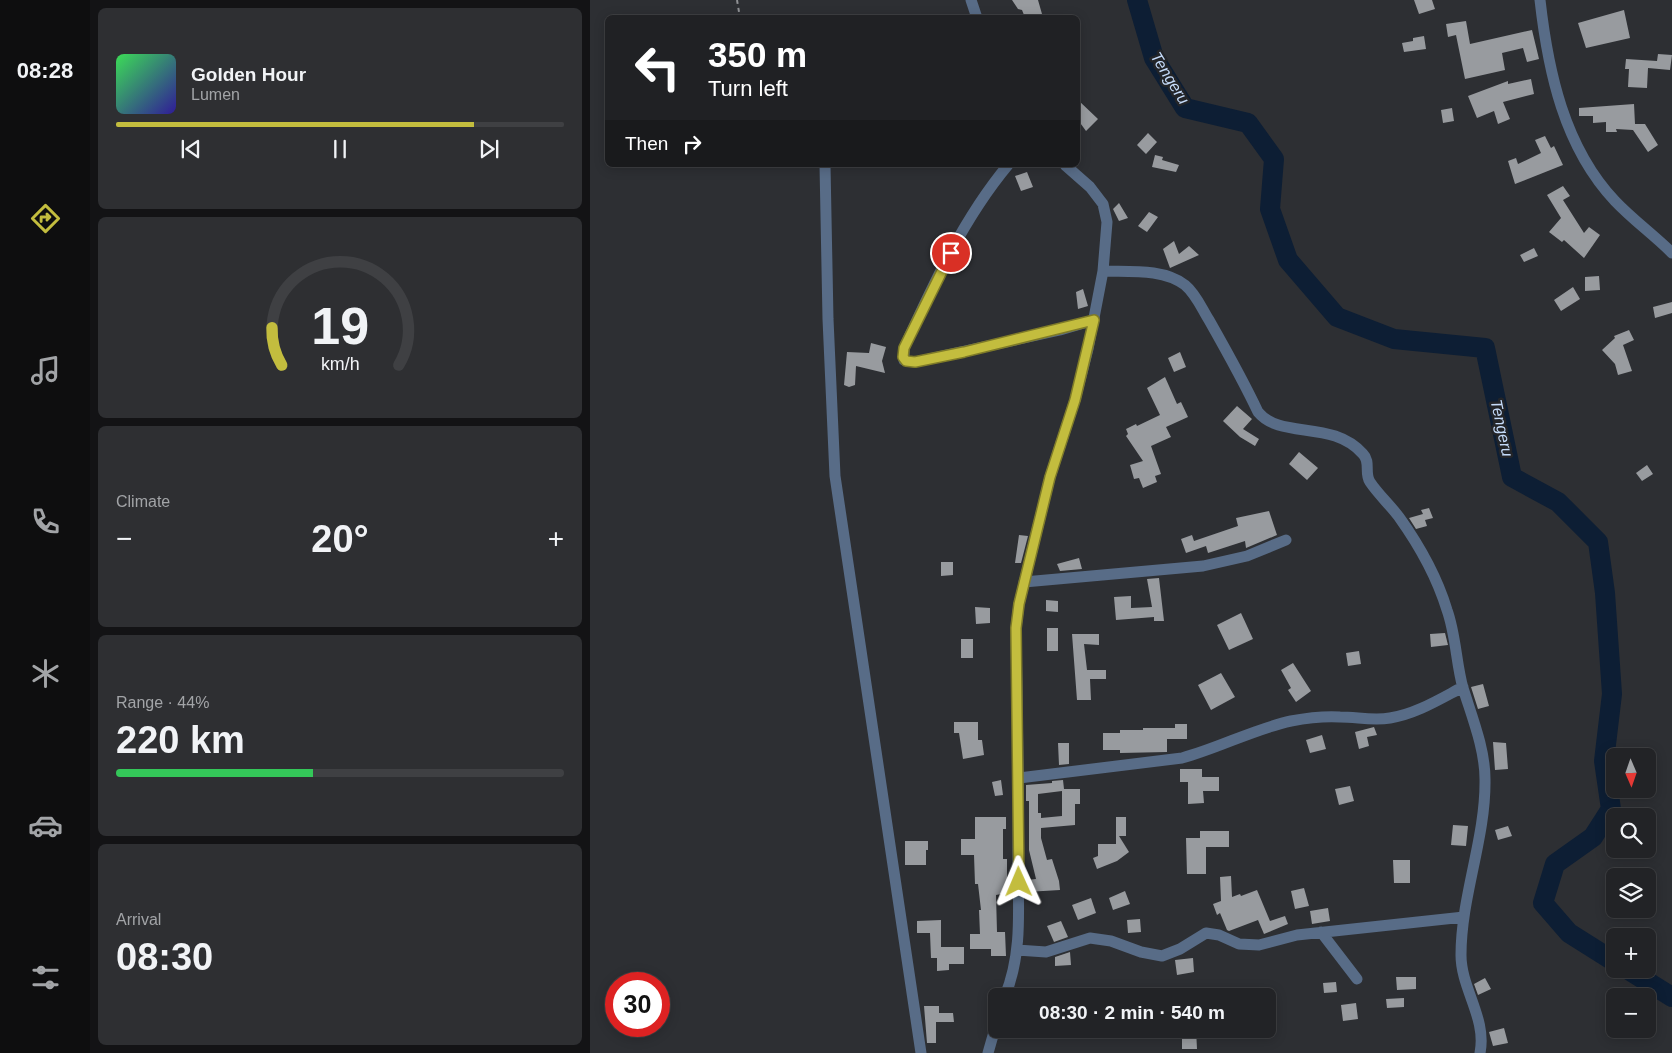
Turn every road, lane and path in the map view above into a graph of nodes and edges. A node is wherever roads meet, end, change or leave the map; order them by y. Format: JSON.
{"nodes":[{"id":1,"x":737,"y":0,"type":"edge"},
{"id":2,"x":971,"y":0,"type":"edge"},
{"id":3,"x":1540,"y":0,"type":"edge"},
{"id":4,"x":740,"y":15,"type":"edge"},
{"id":5,"x":976,"y":15,"type":"edge"},
{"id":6,"x":825,"y":167,"type":"edge"},
{"id":7,"x":1006,"y":167,"type":"edge"},
{"id":8,"x":1067,"y":167,"type":"edge"},
{"id":9,"x":1672,"y":253,"type":"edge"},
{"id":10,"x":1102,"y":271,"type":"junction"},
{"id":11,"x":1094,"y":320,"type":"junction"},
{"id":12,"x":1286,"y":540,"type":"dead end"},
{"id":13,"x":1024,"y":582,"type":"junction"},
{"id":14,"x":1463,"y":687,"type":"junction"},
{"id":15,"x":1019,"y":778,"type":"junction"},
{"id":16,"x":1464,"y":917,"type":"junction"},
{"id":17,"x":1321,"y":932,"type":"junction"},
{"id":18,"x":1018,"y":950,"type":"junction"},
{"id":19,"x":1357,"y":979,"type":"dead end"},
{"id":20,"x":1008,"y":988,"type":"edge"},
{"id":21,"x":992,"y":1038,"type":"edge"},
{"id":22,"x":921,"y":1053,"type":"edge"},
{"id":23,"x":988,"y":1053,"type":"edge"},
{"id":24,"x":1480,"y":1053,"type":"edge"}],
"edges":[{"from":1,"to":4,"type":"path"},
{"from":2,"to":5,"type":"street"},
{"from":3,"to":9,"type":"street"},
{"from":6,"to":22,"type":"street"},
{"from":7,"to":11,"type":"street"},
{"from":8,"to":10,"type":"street"},
{"from":10,"to":11,"type":"street"},
{"from":10,"to":14,"type":"street"},
{"from":11,"to":13,"type":"street"},
{"from":12,"to":13,"type":"street"},
{"from":13,"to":15,"type":"street"},
{"from":14,"to":15,"type":"street"},
{"from":14,"to":16,"type":"street"},
{"from":15,"to":18,"type":"street"},
{"from":16,"to":17,"type":"street"},
{"from":16,"to":24,"type":"street"},
{"from":17,"to":18,"type":"street"},
{"from":17,"to":19,"type":"street"},
{"from":18,"to":20,"type":"street"},
{"from":21,"to":23,"type":"street"}]}
